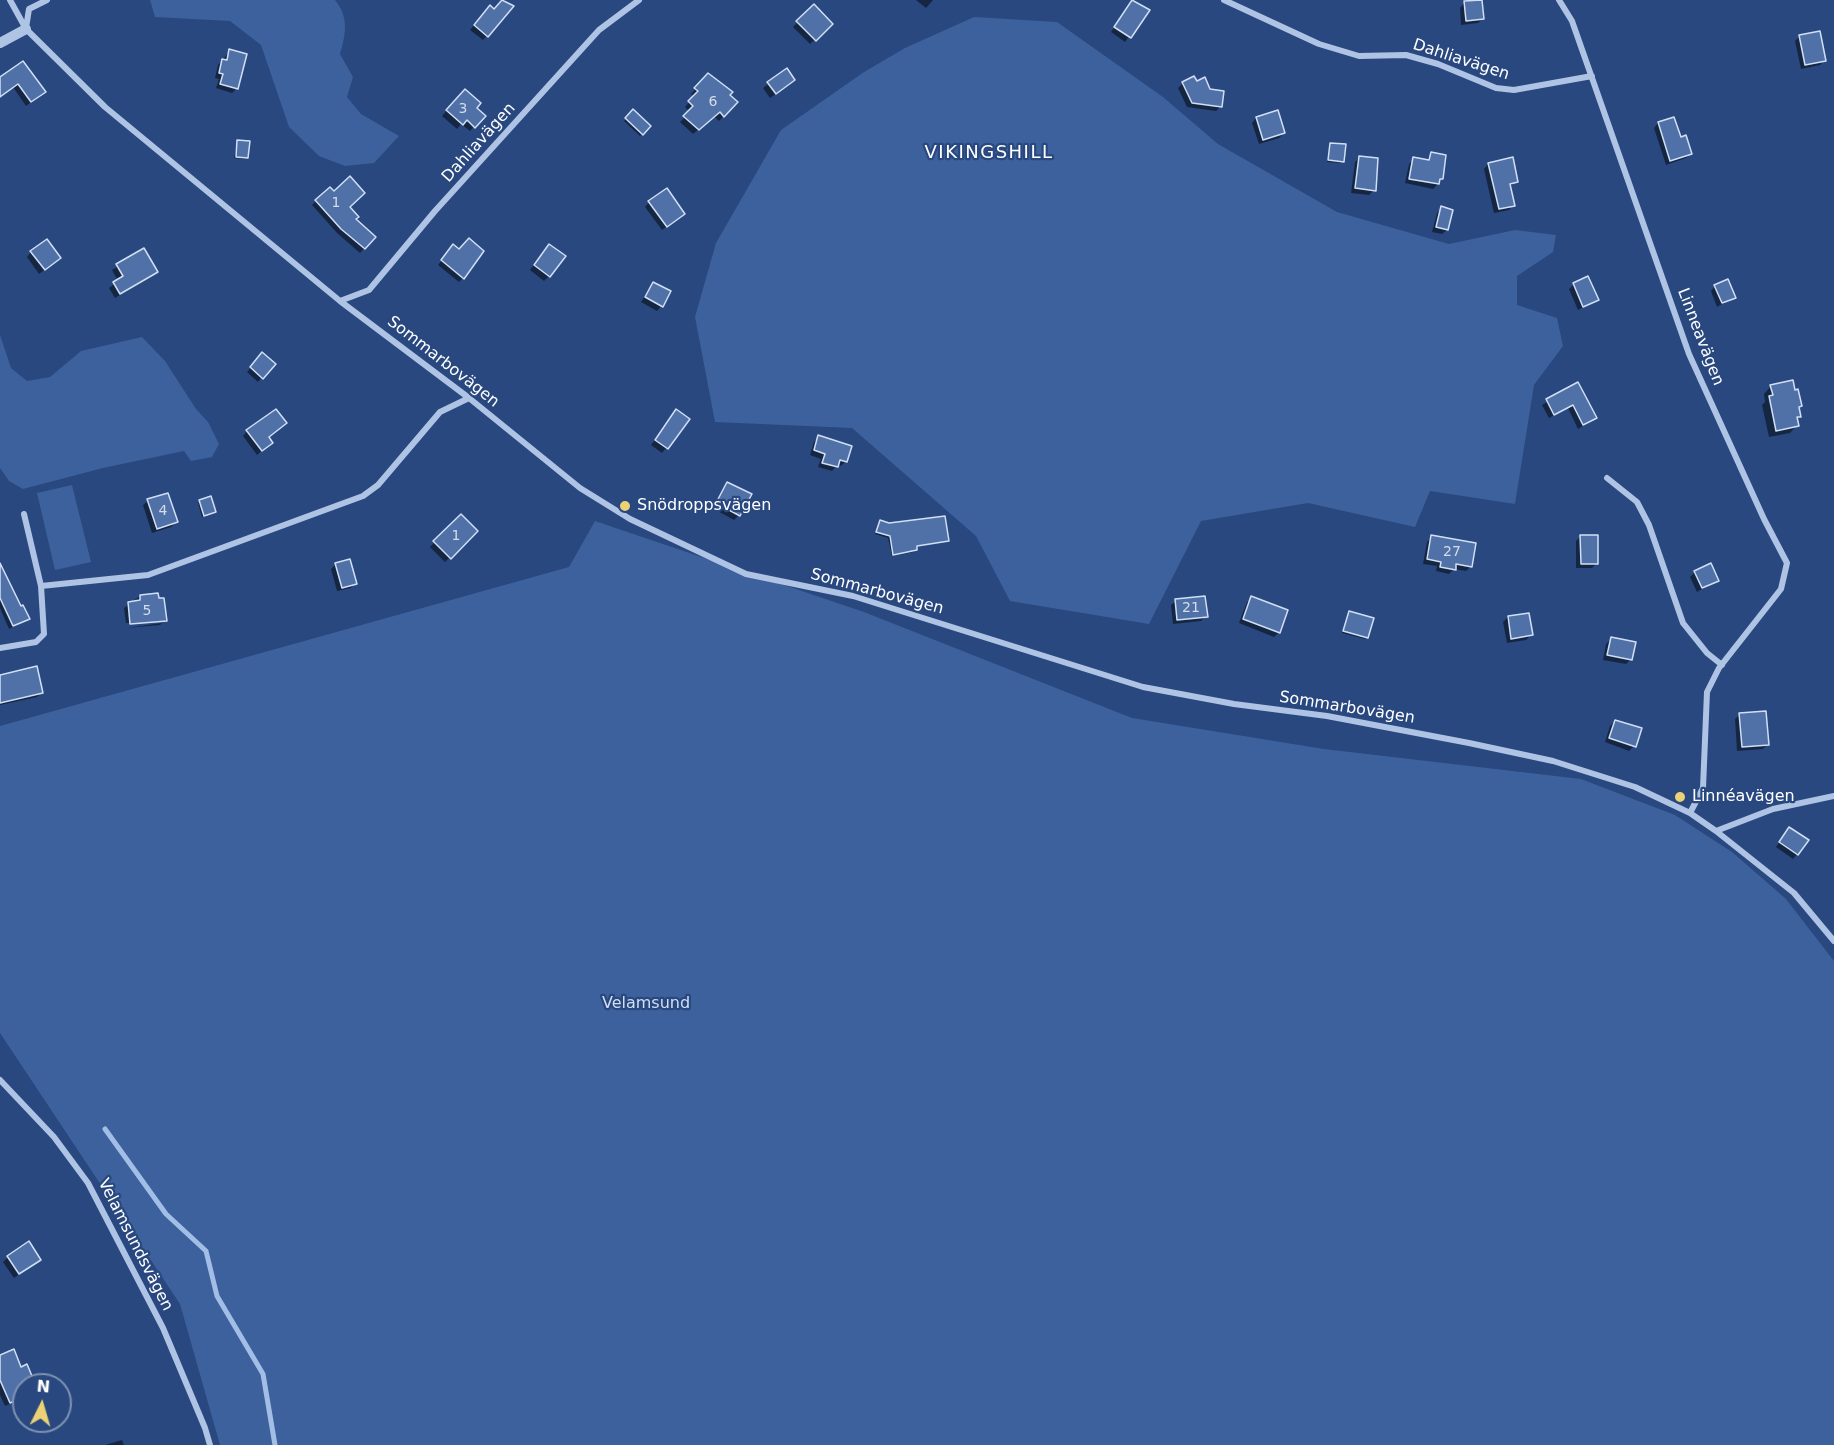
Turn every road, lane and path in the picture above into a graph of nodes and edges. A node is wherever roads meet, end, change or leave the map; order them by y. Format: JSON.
{"nodes":[{"id":1,"x":10,"y":0,"type":"edge"},
{"id":2,"x":46,"y":0,"type":"edge"},
{"id":3,"x":639,"y":0,"type":"edge"},
{"id":4,"x":1224,"y":0,"type":"edge"},
{"id":5,"x":1558,"y":0,"type":"edge"},
{"id":6,"x":26,"y":29,"type":"junction"},
{"id":7,"x":0,"y":43,"type":"edge"},
{"id":8,"x":1592,"y":76,"type":"junction"},
{"id":9,"x":340,"y":301,"type":"junction"},
{"id":10,"x":468,"y":398,"type":"junction"},
{"id":11,"x":1607,"y":477,"type":"dead end"},
{"id":12,"x":24,"y":514,"type":"dead end"},
{"id":13,"x":41,"y":586,"type":"junction"},
{"id":14,"x":0,"y":648,"type":"edge"},
{"id":15,"x":1722,"y":665,"type":"junction"},
{"id":16,"x":1834,"y":796,"type":"edge"},
{"id":17,"x":1690,"y":813,"type":"junction"},
{"id":18,"x":1716,"y":831,"type":"junction"},
{"id":19,"x":1834,"y":941,"type":"edge"},
{"id":20,"x":0,"y":1080,"type":"edge"},
{"id":21,"x":210,"y":1445,"type":"edge"}],
"edges":[{"from":1,"to":6,"type":"street","name":"Sommarbovägen"},
{"from":2,"to":6,"type":"street"},
{"from":3,"to":9,"type":"street","name":"Dahliavägen"},
{"from":4,"to":8,"type":"street","name":"Dahliavägen"},
{"from":5,"to":8,"type":"street","name":"Linneavägen"},
{"from":6,"to":7,"type":"street"},
{"from":6,"to":9,"type":"street","name":"Sommarbovägen"},
{"from":8,"to":15,"type":"street","name":"Linneavägen"},
{"from":9,"to":10,"type":"street","name":"Sommarbovägen"},
{"from":10,"to":13,"type":"street"},
{"from":10,"to":17,"type":"street","name":"Sommarbovägen"},
{"from":11,"to":15,"type":"street"},
{"from":12,"to":13,"type":"street"},
{"from":13,"to":14,"type":"street"},
{"from":15,"to":17,"type":"street","name":"Linneavägen"},
{"from":16,"to":18,"type":"street"},
{"from":17,"to":18,"type":"street","name":"Sommarbovägen"},
{"from":18,"to":19,"type":"street","name":"Sommarbovägen"},
{"from":20,"to":21,"type":"street","name":"Velamsundsvägen"}]}
